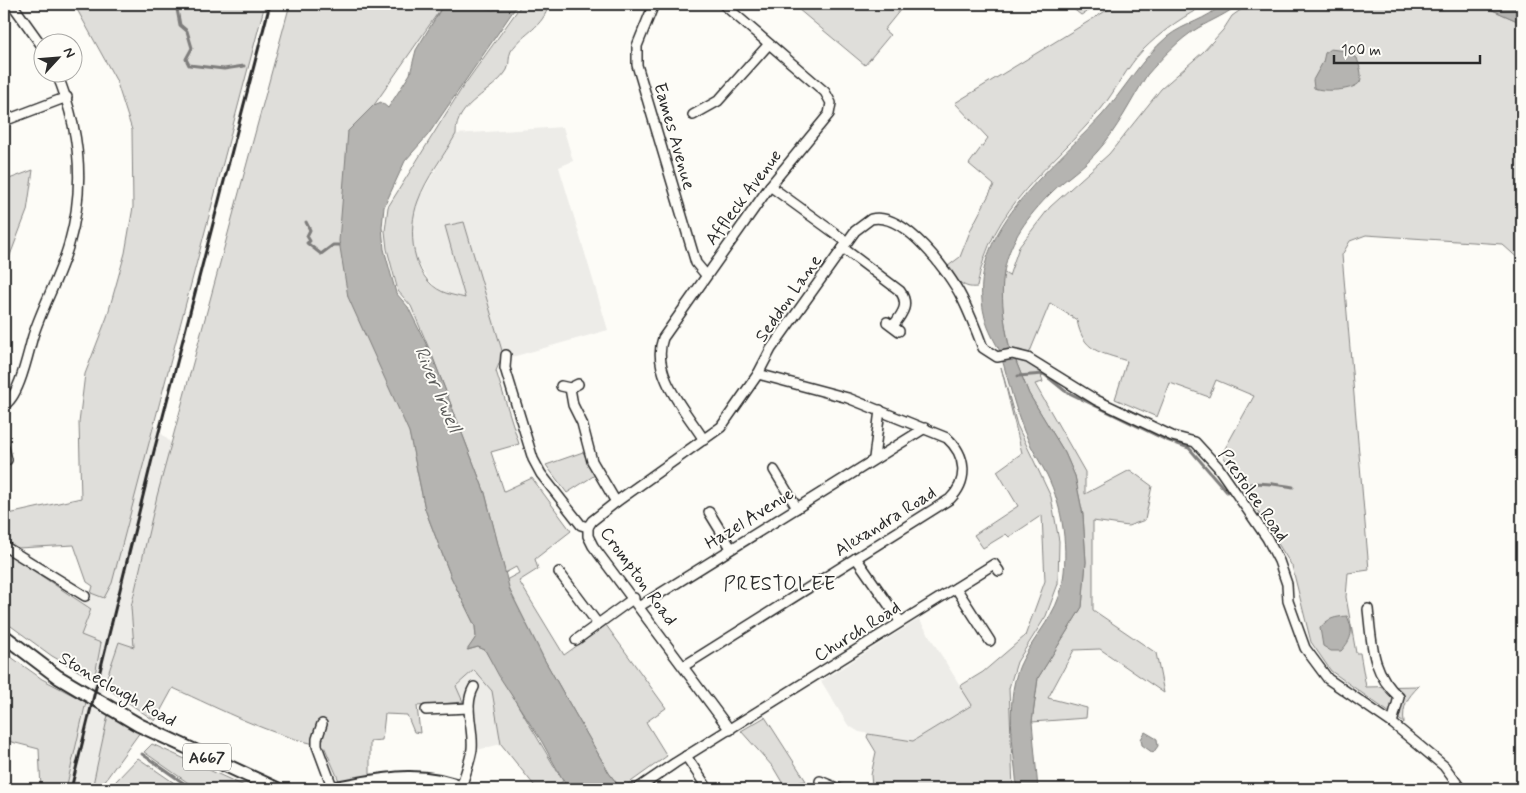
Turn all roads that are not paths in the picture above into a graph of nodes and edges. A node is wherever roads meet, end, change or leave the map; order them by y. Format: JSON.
{"nodes":[{"id":1,"x":12,"y":4,"type":"edge"},
{"id":2,"x":654,"y":4,"type":"edge"},
{"id":3,"x":724,"y":4,"type":"edge"},
{"id":4,"x":32,"y":32,"type":"edge"},
{"id":5,"x":769,"y":44,"type":"junction"},
{"id":6,"x":60,"y":82,"type":"edge"},
{"id":7,"x":66,"y":97,"type":"junction"},
{"id":8,"x":692,"y":115,"type":"dead end"},
{"id":9,"x":4,"y":120,"type":"edge"},
{"id":10,"x":770,"y":186,"type":"junction"},
{"id":11,"x":845,"y":245,"type":"junction"},
{"id":12,"x":706,"y":275,"type":"junction"},
{"id":13,"x":893,"y":326,"type":"dead end"},
{"id":14,"x":1012,"y":354,"type":"joint"},
{"id":15,"x":506,"y":355,"type":"dead end"},
{"id":16,"x":758,"y":374,"type":"junction"},
{"id":17,"x":569,"y":386,"type":"dead end"},
{"id":18,"x":4,"y":405,"type":"edge"},
{"id":19,"x":880,"y":410,"type":"junction"},
{"id":20,"x":925,"y":428,"type":"junction"},
{"id":21,"x":704,"y":440,"type":"junction"},
{"id":22,"x":4,"y":448,"type":"edge"},
{"id":23,"x":874,"y":458,"type":"junction"},
{"id":24,"x":7,"y":460,"type":"dead end"},
{"id":25,"x":774,"y":470,"type":"dead end"},
{"id":26,"x":616,"y":502,"type":"junction"},
{"id":27,"x":797,"y":508,"type":"junction"},
{"id":28,"x":709,"y":512,"type":"dead end"},
{"id":29,"x":588,"y":527,"type":"junction"},
{"id":30,"x":4,"y":546,"type":"edge"},
{"id":31,"x":731,"y":548,"type":"junction"},
{"id":32,"x":856,"y":558,"type":"junction"},
{"id":33,"x":999,"y":571,"type":"dead end"},
{"id":34,"x":559,"y":572,"type":"dead end"},
{"id":35,"x":956,"y":588,"type":"junction"},
{"id":36,"x":84,"y":596,"type":"dead end"},
{"id":37,"x":634,"y":598,"type":"junction"},
{"id":38,"x":640,"y":606,"type":"junction"},
{"id":39,"x":1368,"y":609,"type":"dead end"},
{"id":40,"x":900,"y":621,"type":"junction"},
{"id":41,"x":598,"y":624,"type":"junction"},
{"id":42,"x":4,"y":636,"type":"edge"},
{"id":43,"x":576,"y":640,"type":"dead end"},
{"id":44,"x":990,"y":641,"type":"dead end"},
{"id":45,"x":684,"y":666,"type":"junction"},
{"id":46,"x":474,"y":687,"type":"dead end"},
{"id":47,"x":469,"y":708,"type":"junction"},
{"id":48,"x":426,"y":710,"type":"dead end"},
{"id":49,"x":1392,"y":723,"type":"junction"},
{"id":50,"x":322,"y":724,"type":"dead end"},
{"id":51,"x":730,"y":730,"type":"junction"},
{"id":52,"x":686,"y":756,"type":"junction"},
{"id":53,"x":835,"y":775,"type":"dead end"},
{"id":54,"x":820,"y":781,"type":"dead end"},
{"id":55,"x":835,"y":787,"type":"edge"},
{"id":56,"x":463,"y":788,"type":"edge"},
{"id":57,"x":638,"y":788,"type":"edge"},
{"id":58,"x":276,"y":789,"type":"edge"},
{"id":59,"x":332,"y":789,"type":"edge"},
{"id":60,"x":708,"y":789,"type":"edge"},
{"id":61,"x":1461,"y":789,"type":"edge"}],
"edges":[{"from":1,"to":4,"type":"street"},
{"from":2,"to":12,"type":"street","name":"Eames Avenue"},
{"from":3,"to":5,"type":"street","name":"Affleck Avenue"},
{"from":5,"to":8,"type":"street"},
{"from":5,"to":10,"type":"street","name":"Affleck Avenue"},
{"from":6,"to":7,"type":"street"},
{"from":7,"to":9,"type":"street"},
{"from":7,"to":18,"type":"street"},
{"from":10,"to":11,"type":"street"},
{"from":10,"to":12,"type":"street","name":"Affleck Avenue"},
{"from":11,"to":13,"type":"street"},
{"from":11,"to":14,"type":"street","name":"Seddon Lane"},
{"from":11,"to":16,"type":"street","name":"Seddon Lane"},
{"from":12,"to":21,"type":"street","name":"Affleck Avenue"},
{"from":14,"to":49,"type":"street","name":"Prestolee Road"},
{"from":15,"to":29,"type":"street","name":"Crompton Road"},
{"from":16,"to":19,"type":"street","name":"Alexandra Road"},
{"from":16,"to":21,"type":"street","name":"Seddon Lane"},
{"from":17,"to":26,"type":"street"},
{"from":19,"to":20,"type":"street","name":"Alexandra Road"},
{"from":19,"to":23,"type":"street"},
{"from":20,"to":23,"type":"street","name":"Hazel Avenue"},
{"from":20,"to":32,"type":"street","name":"Alexandra Road"},
{"from":21,"to":26,"type":"street","name":"Seddon Lane"},
{"from":22,"to":24,"type":"street"},
{"from":23,"to":27,"type":"street","name":"Hazel Avenue"},
{"from":25,"to":27,"type":"street"},
{"from":26,"to":29,"type":"street","name":"Seddon Lane"},
{"from":27,"to":31,"type":"street","name":"Hazel Avenue"},
{"from":28,"to":31,"type":"street"},
{"from":29,"to":37,"type":"street","name":"Crompton Road"},
{"from":30,"to":36,"type":"street"},
{"from":31,"to":38,"type":"street","name":"Hazel Avenue"},
{"from":32,"to":40,"type":"street"},
{"from":32,"to":45,"type":"street","name":"Alexandra Road"},
{"from":33,"to":35,"type":"street","name":"Church Road"},
{"from":34,"to":41,"type":"street"},
{"from":35,"to":40,"type":"street","name":"Church Road"},
{"from":35,"to":44,"type":"street"},
{"from":37,"to":38,"type":"street","name":"Crompton Road"},
{"from":37,"to":41,"type":"street"},
{"from":38,"to":45,"type":"street","name":"Crompton Road"},
{"from":39,"to":49,"type":"street"},
{"from":40,"to":51,"type":"street","name":"Church Road"},
{"from":41,"to":43,"type":"street"},
{"from":42,"to":58,"type":"main road","name":"Stoneclough Road","number":"A667"},
{"from":45,"to":51,"type":"street","name":"Crompton Road"},
{"from":46,"to":47,"type":"street"},
{"from":47,"to":48,"type":"street"},
{"from":47,"to":56,"type":"street"},
{"from":49,"to":61,"type":"street","name":"Prestolee Road"},
{"from":50,"to":59,"type":"street"},
{"from":51,"to":52,"type":"street","name":"Church Road"},
{"from":52,"to":57,"type":"street","name":"Church Road"},
{"from":52,"to":60,"type":"street"},
{"from":53,"to":55,"type":"street"},
{"from":54,"to":55,"type":"street"},
{"from":56,"to":59,"type":"main road"}]}
